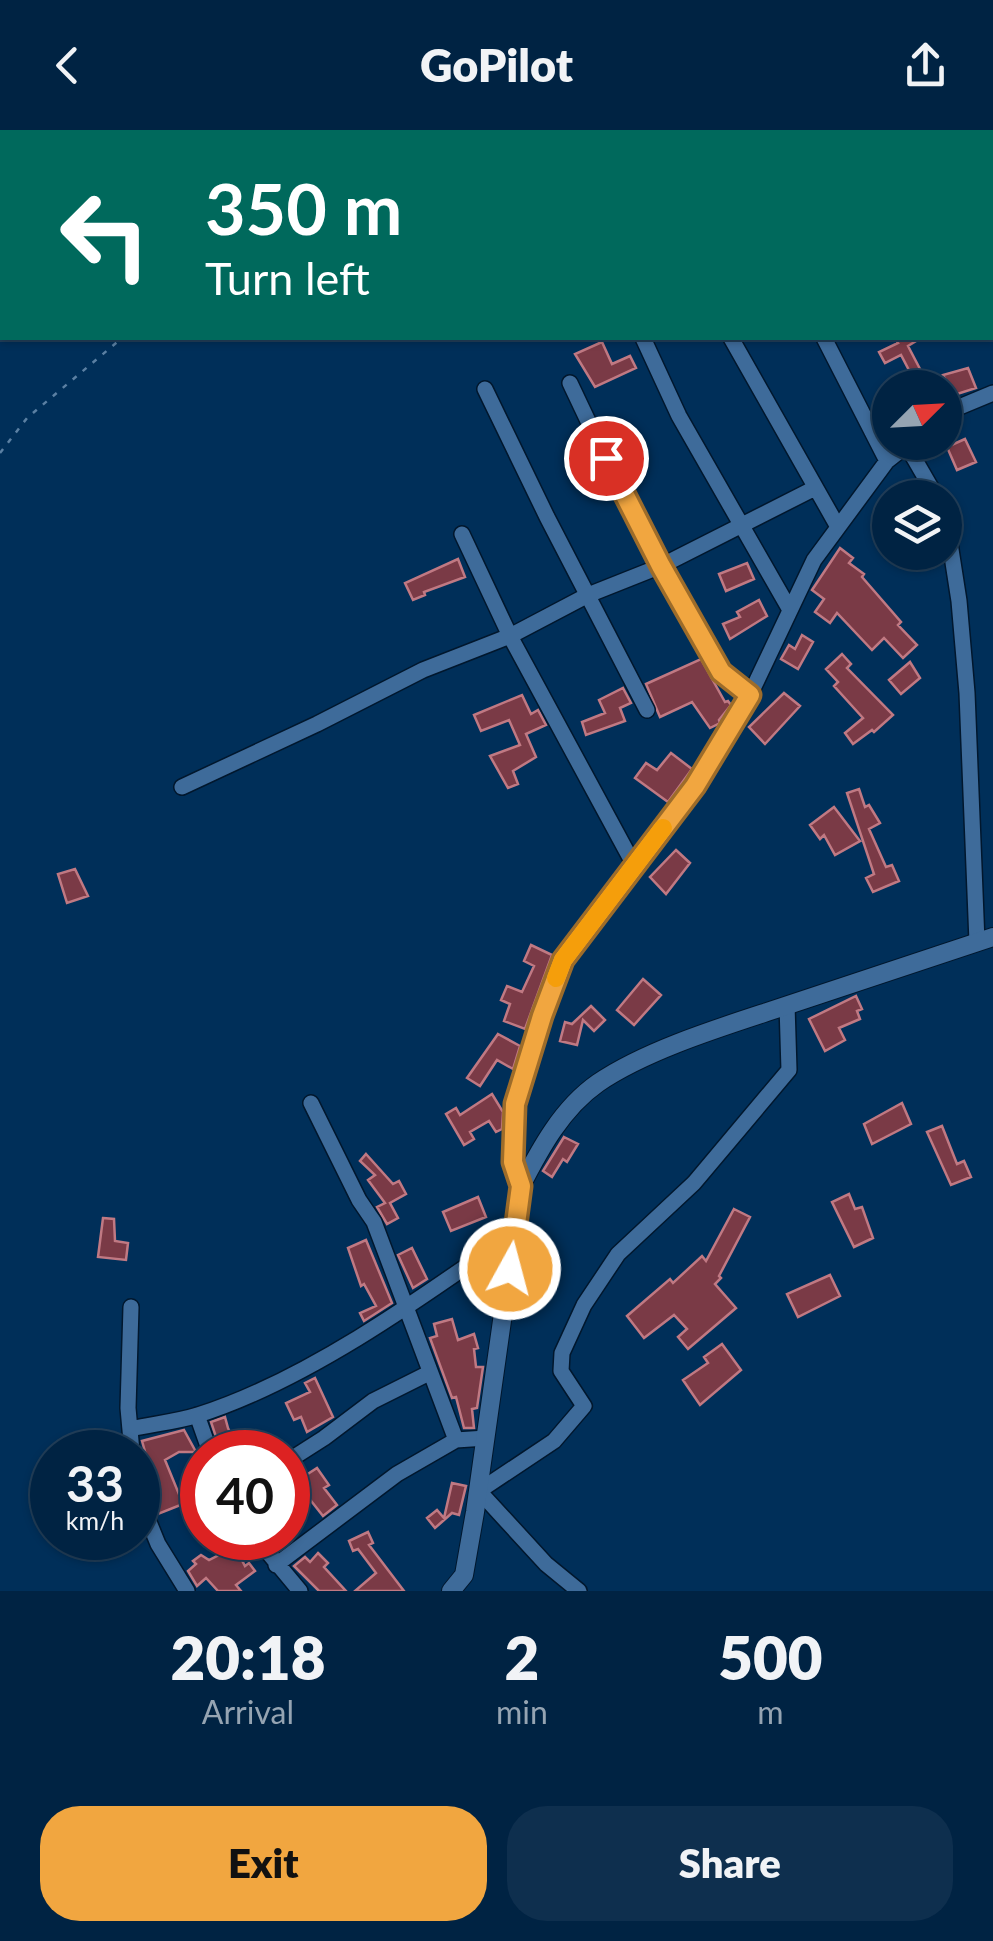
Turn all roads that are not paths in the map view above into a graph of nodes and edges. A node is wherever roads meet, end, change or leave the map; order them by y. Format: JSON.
{"nodes":[{"id":1,"x":643,"y":340,"type":"edge"},
{"id":2,"x":733,"y":340,"type":"edge"},
{"id":3,"x":825,"y":340,"type":"edge"},
{"id":4,"x":570,"y":383,"type":"dead end"},
{"id":5,"x":486,"y":388,"type":"dead end"},
{"id":6,"x":993,"y":393,"type":"edge"},
{"id":7,"x":962,"y":406,"type":"edge"},
{"id":8,"x":887,"y":461,"type":"joint"},
{"id":9,"x":814,"y":488,"type":"junction"},
{"id":10,"x":741,"y":526,"type":"junction"},
{"id":11,"x":838,"y":528,"type":"junction"},
{"id":12,"x":462,"y":534,"type":"dead end"},
{"id":13,"x":661,"y":566,"type":"junction"},
{"id":14,"x":954,"y":570,"type":"edge"},
{"id":15,"x":588,"y":595,"type":"junction"},
{"id":16,"x":790,"y":610,"type":"junction"},
{"id":17,"x":510,"y":636,"type":"junction"},
{"id":18,"x":750,"y":695,"type":"junction"},
{"id":19,"x":647,"y":710,"type":"dead end"},
{"id":20,"x":182,"y":787,"type":"dead end"},
{"id":21,"x":634,"y":865,"type":"junction"},
{"id":22,"x":988,"y":939,"type":"edge"},
{"id":23,"x":787,"y":1006,"type":"junction"},
{"id":24,"x":311,"y":1102,"type":"dead end"},
{"id":25,"x":521,"y":1186,"type":"junction"},
{"id":26,"x":515,"y":1232,"type":"junction"},
{"id":27,"x":406,"y":1306,"type":"junction"},
{"id":28,"x":131,"y":1307,"type":"dead end"},
{"id":29,"x":429,"y":1372,"type":"junction"},
{"id":30,"x":197,"y":1415,"type":"junction"},
{"id":31,"x":130,"y":1429,"type":"joint"},
{"id":32,"x":202,"y":1430,"type":"edge"},
{"id":33,"x":486,"y":1438,"type":"junction"},
{"id":34,"x":456,"y":1440,"type":"junction"},
{"id":35,"x":310,"y":1447,"type":"edge"},
{"id":36,"x":479,"y":1492,"type":"junction"},
{"id":37,"x":160,"y":1547,"type":"edge"},
{"id":38,"x":272,"y":1560,"type":"edge"},
{"id":39,"x":276,"y":1566,"type":"junction"},
{"id":40,"x":187,"y":1591,"type":"edge"},
{"id":41,"x":300,"y":1591,"type":"edge"},
{"id":42,"x":452,"y":1591,"type":"edge"},
{"id":43,"x":580,"y":1591,"type":"edge"}],
"edges":[{"from":1,"to":10,"type":"street"},
{"from":2,"to":9,"type":"street"},
{"from":3,"to":8,"type":"street"},
{"from":4,"to":13,"type":"street"},
{"from":5,"to":15,"type":"street"},
{"from":6,"to":7,"type":"street"},
{"from":8,"to":11,"type":"street"},
{"from":9,"to":10,"type":"street"},
{"from":9,"to":11,"type":"street"},
{"from":10,"to":13,"type":"street"},
{"from":10,"to":16,"type":"street"},
{"from":11,"to":16,"type":"street"},
{"from":12,"to":17,"type":"street"},
{"from":13,"to":15,"type":"street"},
{"from":13,"to":18,"type":"street"},
{"from":14,"to":22,"type":"street"},
{"from":15,"to":17,"type":"street"},
{"from":15,"to":19,"type":"street"},
{"from":16,"to":18,"type":"street"},
{"from":17,"to":20,"type":"street"},
{"from":17,"to":21,"type":"street"},
{"from":18,"to":21,"type":"street"},
{"from":21,"to":25,"type":"street"},
{"from":22,"to":23,"type":"street"},
{"from":23,"to":25,"type":"street"},
{"from":23,"to":36,"type":"street"},
{"from":24,"to":27,"type":"street"},
{"from":25,"to":26,"type":"street"},
{"from":26,"to":27,"type":"street"},
{"from":26,"to":33,"type":"street"},
{"from":27,"to":29,"type":"street"},
{"from":27,"to":30,"type":"street"},
{"from":28,"to":31,"type":"street"},
{"from":29,"to":34,"type":"street"},
{"from":29,"to":35,"type":"street"},
{"from":30,"to":31,"type":"street"},
{"from":30,"to":32,"type":"street"},
{"from":33,"to":34,"type":"street"},
{"from":33,"to":36,"type":"street"},
{"from":34,"to":39,"type":"street"},
{"from":36,"to":42,"type":"street"},
{"from":36,"to":43,"type":"street"},
{"from":37,"to":40,"type":"street"},
{"from":38,"to":39,"type":"street"},
{"from":39,"to":41,"type":"street"}]}
